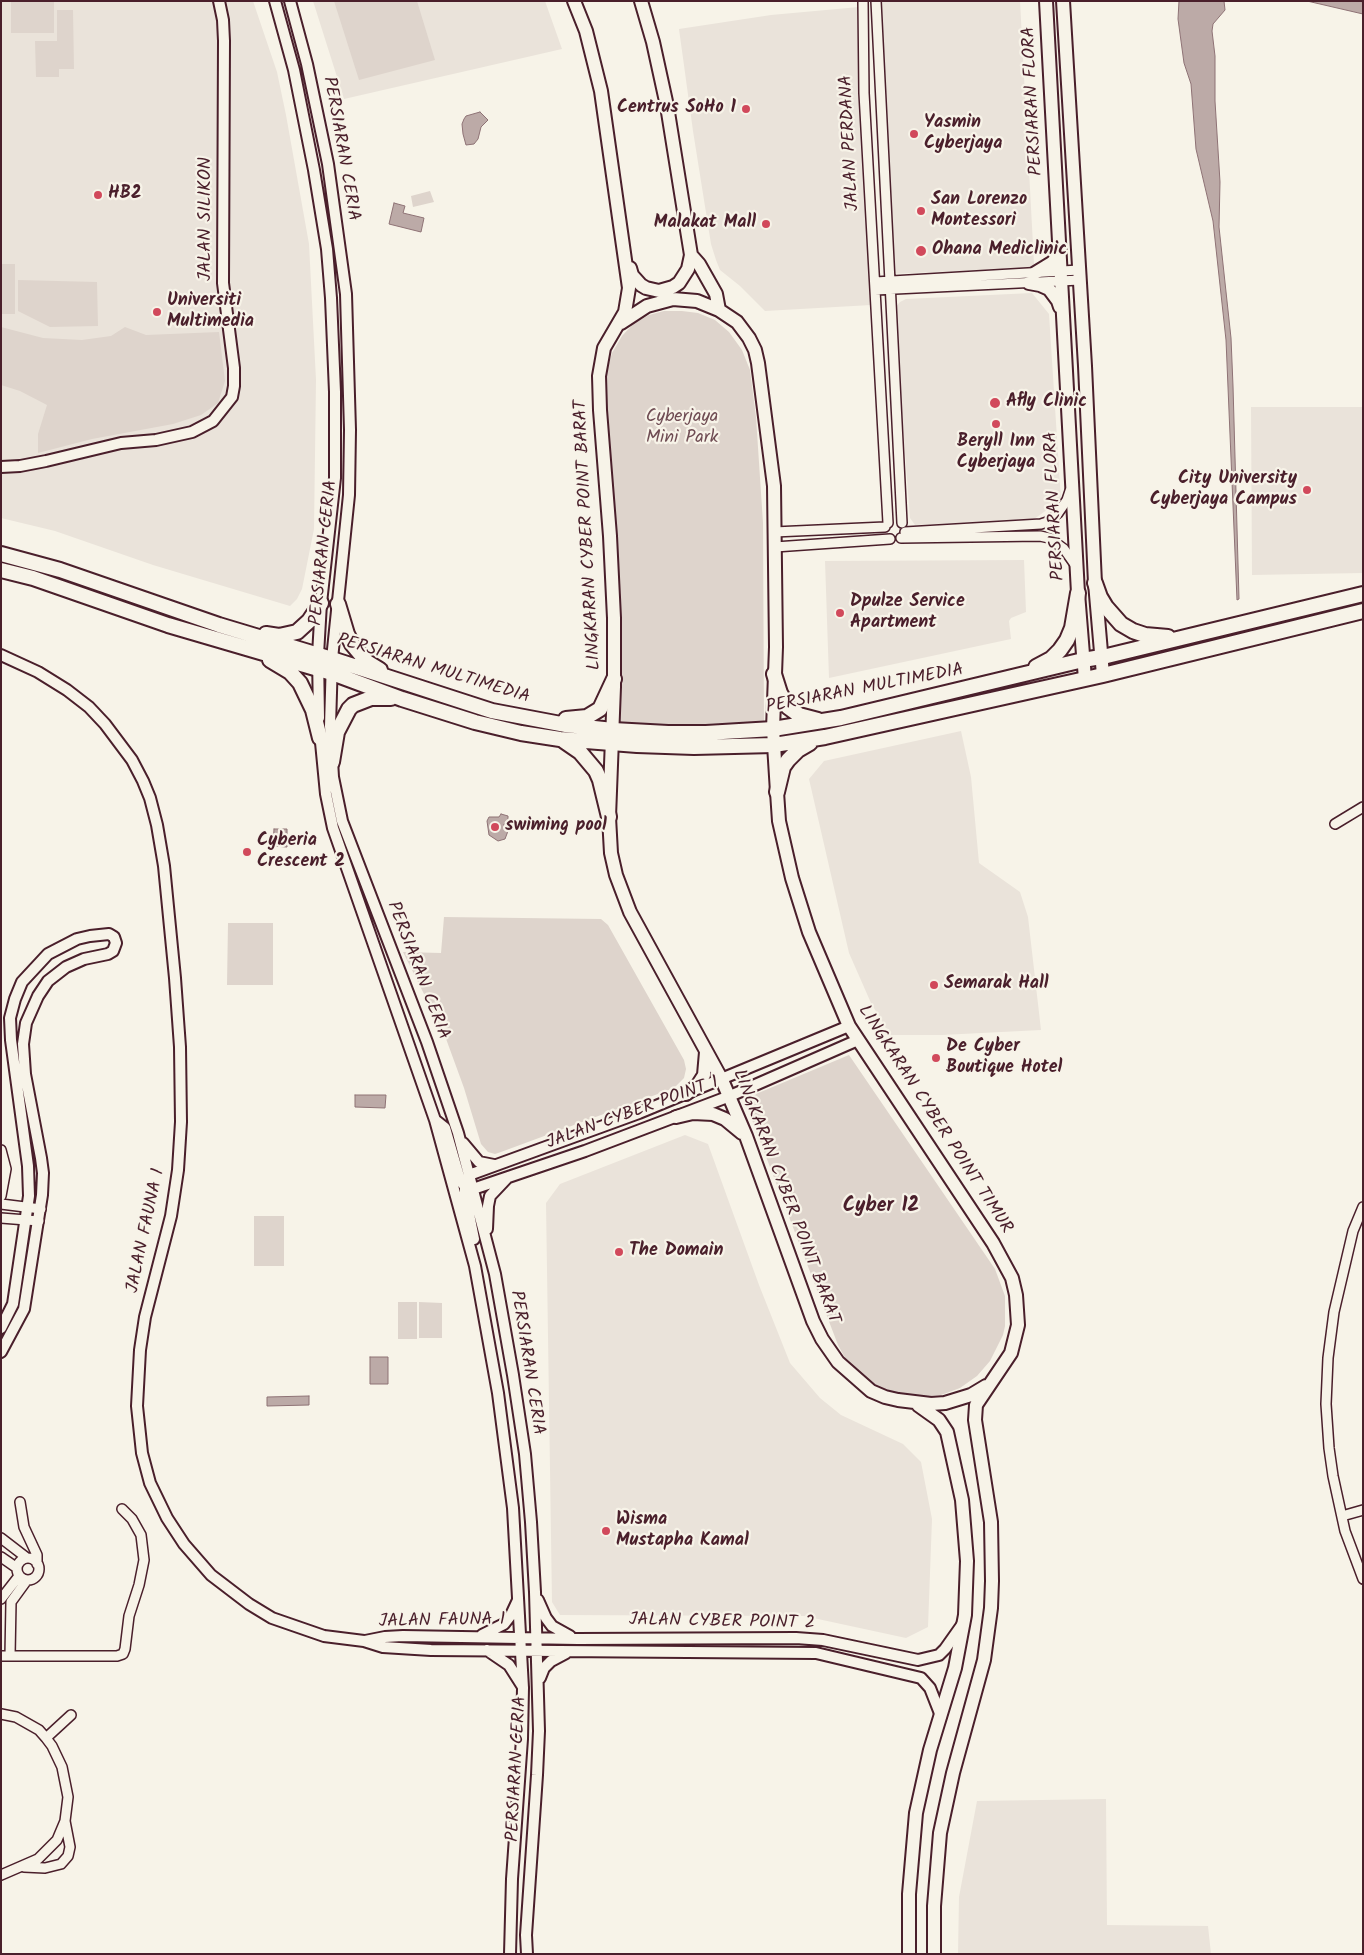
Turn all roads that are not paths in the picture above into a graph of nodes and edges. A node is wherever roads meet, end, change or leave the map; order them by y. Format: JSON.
{"nodes":[{"id":1,"x":219,"y":1,"type":"edge"},
{"id":2,"x":275,"y":1,"type":"edge"},
{"id":3,"x":290,"y":1,"type":"edge"},
{"id":4,"x":574,"y":1,"type":"edge"},
{"id":5,"x":584,"y":1,"type":"edge"},
{"id":6,"x":863,"y":1,"type":"edge"},
{"id":7,"x":876,"y":1,"type":"edge"},
{"id":8,"x":1046,"y":1,"type":"edge"},
{"id":9,"x":1064,"y":1,"type":"edge"},
{"id":10,"x":641,"y":2,"type":"edge"},
{"id":11,"x":586,"y":31,"type":"junction"},
{"id":12,"x":624,"y":245,"type":"junction"},
{"id":13,"x":1060,"y":251,"type":"junction"},
{"id":14,"x":691,"y":255,"type":"junction"},
{"id":15,"x":1080,"y":275,"type":"junction"},
{"id":16,"x":1061,"y":276,"type":"junction"},
{"id":17,"x":1032,"y":278,"type":"junction"},
{"id":18,"x":889,"y":285,"type":"junction"},
{"id":19,"x":875,"y":286,"type":"junction"},
{"id":20,"x":719,"y":310,"type":"junction"},
{"id":21,"x":1063,"y":317,"type":"junction"},
{"id":22,"x":615,"y":328,"type":"junction"},
{"id":23,"x":893,"y":358,"type":"junction"},
{"id":24,"x":879,"y":359,"type":"junction"},
{"id":25,"x":896,"y":408,"type":"junction"},
{"id":26,"x":882,"y":410,"type":"junction"},
{"id":27,"x":898,"y":437,"type":"junction"},
{"id":28,"x":884,"y":438,"type":"junction"},
{"id":29,"x":1,"y":467,"type":"edge"},
{"id":30,"x":1072,"y":486,"type":"junction"},
{"id":31,"x":887,"y":525,"type":"junction"},
{"id":32,"x":903,"y":531,"type":"junction"},
{"id":33,"x":774,"y":532,"type":"junction"},
{"id":34,"x":890,"y":539,"type":"junction"},
{"id":35,"x":775,"y":547,"type":"junction"},
{"id":36,"x":1,"y":554,"type":"edge"},
{"id":37,"x":1077,"y":568,"type":"junction"},
{"id":38,"x":1,"y":570,"type":"edge"},
{"id":39,"x":1095,"y":583,"type":"junction"},
{"id":40,"x":1078,"y":593,"type":"junction"},
{"id":41,"x":1363,"y":594,"type":"edge"},
{"id":42,"x":321,"y":603,"type":"junction"},
{"id":43,"x":338,"y":604,"type":"junction"},
{"id":44,"x":1363,"y":611,"type":"edge"},
{"id":45,"x":219,"y":625,"type":"junction"},
{"id":46,"x":1186,"y":637,"type":"junction"},
{"id":47,"x":230,"y":643,"type":"junction"},
{"id":48,"x":1,"y":655,"type":"edge"},
{"id":49,"x":318,"y":655,"type":"junction"},
{"id":50,"x":332,"y":658,"type":"junction"},
{"id":51,"x":1102,"y":658,"type":"junction"},
{"id":52,"x":1083,"y":660,"type":"junction"},
{"id":53,"x":325,"y":671,"type":"junction"},
{"id":54,"x":774,"y":674,"type":"junction"},
{"id":55,"x":1103,"y":675,"type":"junction"},
{"id":56,"x":614,"y":679,"type":"junction"},
{"id":57,"x":1085,"y":679,"type":"junction"},
{"id":58,"x":1005,"y":680,"type":"junction"},
{"id":59,"x":409,"y":685,"type":"junction"},
{"id":60,"x":402,"y":699,"type":"junction"},
{"id":61,"x":462,"y":702,"type":"junction"},
{"id":62,"x":828,"y":721,"type":"junction"},
{"id":63,"x":774,"y":729,"type":"junction"},
{"id":64,"x":613,"y":737,"type":"junction"},
{"id":65,"x":825,"y":737,"type":"junction"},
{"id":66,"x":320,"y":738,"type":"junction"},
{"id":67,"x":560,"y":739,"type":"junction"},
{"id":68,"x":774,"y":745,"type":"junction"},
{"id":69,"x":332,"y":762,"type":"junction"},
{"id":70,"x":777,"y":792,"type":"junction"},
{"id":71,"x":1363,"y":807,"type":"edge"},
{"id":72,"x":609,"y":817,"type":"junction"},
{"id":73,"x":1335,"y":824,"type":"dead end"},
{"id":74,"x":38,"y":996,"type":"junction"},
{"id":75,"x":15,"y":999,"type":"junction"},
{"id":76,"x":849,"y":1026,"type":"junction"},
{"id":77,"x":858,"y":1040,"type":"junction"},
{"id":78,"x":706,"y":1050,"type":"junction"},
{"id":79,"x":722,"y":1080,"type":"junction"},
{"id":80,"x":686,"y":1094,"type":"junction"},
{"id":81,"x":730,"y":1096,"type":"junction"},
{"id":82,"x":676,"y":1116,"type":"junction"},
{"id":83,"x":435,"y":1120,"type":"junction"},
{"id":84,"x":458,"y":1133,"type":"junction"},
{"id":85,"x":746,"y":1136,"type":"junction"},
{"id":86,"x":1,"y":1150,"type":"edge"},
{"id":87,"x":498,"y":1164,"type":"junction"},
{"id":88,"x":469,"y":1175,"type":"junction"},
{"id":89,"x":510,"y":1175,"type":"junction"},
{"id":90,"x":469,"y":1188,"type":"junction"},
{"id":91,"x":1,"y":1196,"type":"edge"},
{"id":92,"x":1,"y":1204,"type":"edge"},
{"id":93,"x":28,"y":1207,"type":"junction"},
{"id":94,"x":1363,"y":1207,"type":"edge"},
{"id":95,"x":40,"y":1209,"type":"junction"},
{"id":96,"x":1,"y":1218,"type":"edge"},
{"id":97,"x":26,"y":1219,"type":"junction"},
{"id":98,"x":39,"y":1221,"type":"junction"},
{"id":99,"x":486,"y":1237,"type":"junction"},
{"id":100,"x":471,"y":1252,"type":"junction"},
{"id":101,"x":1,"y":1328,"type":"edge"},
{"id":102,"x":1,"y":1352,"type":"edge"},
{"id":103,"x":988,"y":1385,"type":"junction"},
{"id":104,"x":913,"y":1403,"type":"junction"},
{"id":105,"x":20,"y":1502,"type":"dead end"},
{"id":106,"x":122,"y":1509,"type":"dead end"},
{"id":107,"x":1363,"y":1510,"type":"edge"},
{"id":108,"x":1342,"y":1516,"type":"junction"},
{"id":109,"x":1,"y":1538,"type":"edge"},
{"id":110,"x":1,"y":1557,"type":"edge"},
{"id":111,"x":27,"y":1558,"type":"junction"},
{"id":112,"x":37,"y":1564,"type":"junction"},
{"id":113,"x":21,"y":1574,"type":"junction"},
{"id":114,"x":1363,"y":1579,"type":"edge"},
{"id":115,"x":535,"y":1592,"type":"junction"},
{"id":116,"x":519,"y":1596,"type":"junction"},
{"id":117,"x":4,"y":1601,"type":"edge"},
{"id":118,"x":963,"y":1623,"type":"junction"},
{"id":119,"x":476,"y":1637,"type":"junction"},
{"id":120,"x":521,"y":1637,"type":"junction"},
{"id":121,"x":537,"y":1637,"type":"junction"},
{"id":122,"x":578,"y":1638,"type":"junction"},
{"id":123,"x":364,"y":1641,"type":"junction"},
{"id":124,"x":486,"y":1649,"type":"junction"},
{"id":125,"x":522,"y":1650,"type":"junction"},
{"id":126,"x":538,"y":1650,"type":"junction"},
{"id":127,"x":572,"y":1652,"type":"junction"},
{"id":128,"x":6,"y":1656,"type":"edge"},
{"id":129,"x":538,"y":1682,"type":"junction"},
{"id":130,"x":523,"y":1688,"type":"junction"},
{"id":131,"x":1,"y":1714,"type":"edge"},
{"id":132,"x":70,"y":1715,"type":"dead end"},
{"id":133,"x":941,"y":1716,"type":"junction"},
{"id":134,"x":46,"y":1738,"type":"junction"},
{"id":135,"x":65,"y":1821,"type":"junction"},
{"id":136,"x":20,"y":1867,"type":"junction"},
{"id":137,"x":1,"y":1875,"type":"edge"},
{"id":138,"x":510,"y":1954,"type":"edge"},
{"id":139,"x":527,"y":1954,"type":"edge"},
{"id":140,"x":909,"y":1954,"type":"edge"},
{"id":141,"x":934,"y":1954,"type":"edge"}],
"edges":[{"from":1,"to":29,"type":"street","name":"JALAN SILIKON"},
{"from":2,"to":42,"type":"street","name":"PERSIARAN CERIA"},
{"from":3,"to":43,"type":"street","name":"PERSIARAN CERIA"},
{"from":4,"to":11,"type":"main road","name":"LINGKARAN CYBER POINT BARAT"},
{"from":5,"to":11,"type":"main road"},
{"from":6,"to":19,"type":"street","name":"JALAN PERDANA"},
{"from":7,"to":18,"type":"street","name":"JALAN PERDANA"},
{"from":8,"to":13,"type":"main road","name":"PERSIARAN FLORA"},
{"from":9,"to":15,"type":"main road","name":"PERSIARAN FLORA"},
{"from":10,"to":14,"type":"main road"},
{"from":11,"to":12,"type":"main road","name":"LINGKARAN CYBER POINT BARAT"},
{"from":12,"to":14,"type":"main road"},
{"from":12,"to":22,"type":"main road","name":"LINGKARAN CYBER POINT BARAT"},
{"from":13,"to":16,"type":"main road","name":"PERSIARAN FLORA"},
{"from":13,"to":17,"type":"main road"},
{"from":14,"to":20,"type":"main road"},
{"from":15,"to":16,"type":"street"},
{"from":15,"to":39,"type":"main road","name":"PERSIARAN FLORA"},
{"from":16,"to":17,"type":"street"},
{"from":16,"to":21,"type":"main road","name":"PERSIARAN FLORA"},
{"from":17,"to":18,"type":"street"},
{"from":17,"to":21,"type":"main road"},
{"from":18,"to":19,"type":"street"},
{"from":18,"to":23,"type":"street","name":"JALAN PERDANA"},
{"from":19,"to":24,"type":"street","name":"JALAN PERDANA"},
{"from":20,"to":22,"type":"main road","name":"LINGKARAN CYBER POINT TIMUR"},
{"from":20,"to":33,"type":"main road","name":"LINGKARAN CYBER POINT TIMUR"},
{"from":21,"to":30,"type":"main road","name":"PERSIARAN FLORA"},
{"from":22,"to":56,"type":"main road","name":"LINGKARAN CYBER POINT BARAT"},
{"from":23,"to":24,"type":"street"},
{"from":23,"to":25,"type":"street","name":"JALAN PERDANA"},
{"from":24,"to":26,"type":"street","name":"JALAN PERDANA"},
{"from":25,"to":26,"type":"street"},
{"from":25,"to":27,"type":"street","name":"JALAN PERDANA"},
{"from":26,"to":28,"type":"street","name":"JALAN PERDANA"},
{"from":27,"to":28,"type":"street"},
{"from":27,"to":32,"type":"street","name":"JALAN PERDANA"},
{"from":28,"to":31,"type":"street","name":"JALAN PERDANA"},
{"from":30,"to":32,"type":"street"},
{"from":30,"to":37,"type":"main road","name":"PERSIARAN FLORA"},
{"from":31,"to":32,"type":"street"},
{"from":31,"to":33,"type":"street"},
{"from":31,"to":34,"type":"street","name":"JALAN PERDANA"},
{"from":32,"to":34,"type":"street"},
{"from":32,"to":37,"type":"street"},
{"from":33,"to":35,"type":"main road","name":"LINGKARAN CYBER POINT TIMUR"},
{"from":34,"to":35,"type":"street"},
{"from":35,"to":54,"type":"main road","name":"LINGKARAN CYBER POINT TIMUR"},
{"from":36,"to":45,"type":"main road","name":"PERSIARAN MULTIMEDIA"},
{"from":37,"to":40,"type":"main road","name":"PERSIARAN FLORA"},
{"from":38,"to":47,"type":"main road","name":"PERSIARAN MULTIMEDIA"},
{"from":39,"to":46,"type":"main road"},
{"from":39,"to":51,"type":"main road","name":"PERSIARAN FLORA"},
{"from":40,"to":52,"type":"main road","name":"PERSIARAN FLORA"},
{"from":40,"to":58,"type":"main road"},
{"from":41,"to":46,"type":"main road","name":"PERSIARAN MULTIMEDIA"},
{"from":42,"to":45,"type":"main road"},
{"from":42,"to":49,"type":"street","name":"PERSIARAN CERIA"},
{"from":43,"to":50,"type":"street","name":"PERSIARAN CERIA"},
{"from":43,"to":59,"type":"main road"},
{"from":44,"to":55,"type":"main road","name":"PERSIARAN MULTIMEDIA"},
{"from":45,"to":49,"type":"main road","name":"PERSIARAN MULTIMEDIA"},
{"from":46,"to":51,"type":"main road","name":"PERSIARAN MULTIMEDIA"},
{"from":47,"to":53,"type":"main road","name":"PERSIARAN MULTIMEDIA"},
{"from":47,"to":66,"type":"main road"},
{"from":48,"to":123,"type":"street","name":"JALAN FAUNA 1"},
{"from":49,"to":50,"type":"main road","name":"PERSIARAN MULTIMEDIA"},
{"from":49,"to":53,"type":"street","name":"PERSIARAN CERIA"},
{"from":50,"to":53,"type":"street","name":"PERSIARAN CERIA"},
{"from":50,"to":59,"type":"main road","name":"PERSIARAN MULTIMEDIA"},
{"from":51,"to":52,"type":"main road","name":"PERSIARAN MULTIMEDIA"},
{"from":51,"to":55,"type":"main road","name":"PERSIARAN FLORA"},
{"from":52,"to":57,"type":"main road","name":"PERSIARAN FLORA"},
{"from":52,"to":58,"type":"main road","name":"PERSIARAN MULTIMEDIA"},
{"from":53,"to":60,"type":"main road","name":"PERSIARAN MULTIMEDIA"},
{"from":53,"to":66,"type":"street","name":"PERSIARAN CERIA"},
{"from":53,"to":69,"type":"street","name":"PERSIARAN CERIA"},
{"from":54,"to":62,"type":"main road"},
{"from":54,"to":63,"type":"main road","name":"LINGKARAN CYBER POINT TIMUR"},
{"from":55,"to":57,"type":"main road","name":"PERSIARAN MULTIMEDIA"},
{"from":56,"to":61,"type":"main road"},
{"from":56,"to":64,"type":"main road","name":"LINGKARAN CYBER POINT BARAT"},
{"from":57,"to":65,"type":"main road","name":"PERSIARAN MULTIMEDIA"},
{"from":58,"to":62,"type":"main road","name":"PERSIARAN MULTIMEDIA"},
{"from":59,"to":61,"type":"main road","name":"PERSIARAN MULTIMEDIA"},
{"from":60,"to":67,"type":"main road","name":"PERSIARAN MULTIMEDIA"},
{"from":60,"to":69,"type":"main road"},
{"from":61,"to":64,"type":"main road","name":"PERSIARAN MULTIMEDIA"},
{"from":62,"to":63,"type":"main road","name":"PERSIARAN MULTIMEDIA"},
{"from":63,"to":64,"type":"main road","name":"PERSIARAN MULTIMEDIA"},
{"from":63,"to":68,"type":"main road","name":"LINGKARAN CYBER POINT TIMUR"},
{"from":64,"to":67,"type":"main road","name":"PERSIARAN MULTIMEDIA"},
{"from":64,"to":68,"type":"main road","name":"PERSIARAN MULTIMEDIA"},
{"from":64,"to":72,"type":"main road","name":"LINGKARAN CYBER POINT BARAT"},
{"from":65,"to":68,"type":"main road","name":"PERSIARAN MULTIMEDIA"},
{"from":65,"to":70,"type":"main road"},
{"from":66,"to":83,"type":"street","name":"PERSIARAN CERIA"},
{"from":67,"to":72,"type":"main road"},
{"from":68,"to":70,"type":"main road","name":"LINGKARAN CYBER POINT TIMUR"},
{"from":69,"to":84,"type":"street","name":"PERSIARAN CERIA"},
{"from":70,"to":76,"type":"main road","name":"LINGKARAN CYBER POINT TIMUR"},
{"from":71,"to":73,"type":"street"},
{"from":72,"to":78,"type":"main road","name":"LINGKARAN CYBER POINT BARAT"},
{"from":74,"to":75,"type":"street"},
{"from":74,"to":75,"type":"street"},
{"from":74,"to":95,"type":"street"},
{"from":75,"to":93,"type":"street"},
{"from":76,"to":77,"type":"main road","name":"LINGKARAN CYBER POINT TIMUR"},
{"from":76,"to":79,"type":"street","name":"JALAN CYBER POINT 1"},
{"from":77,"to":81,"type":"street","name":"JALAN CYBER POINT 1"},
{"from":77,"to":103,"type":"main road","name":"LINGKARAN CYBER POINT TIMUR"},
{"from":78,"to":79,"type":"main road","name":"LINGKARAN CYBER POINT BARAT"},
{"from":78,"to":80,"type":"main road"},
{"from":79,"to":80,"type":"street","name":"JALAN CYBER POINT 1"},
{"from":79,"to":81,"type":"main road","name":"LINGKARAN CYBER POINT BARAT"},
{"from":80,"to":87,"type":"street","name":"JALAN CYBER POINT 1"},
{"from":81,"to":82,"type":"street","name":"JALAN CYBER POINT 1"},
{"from":81,"to":85,"type":"main road","name":"LINGKARAN CYBER POINT BARAT"},
{"from":82,"to":85,"type":"main road"},
{"from":82,"to":89,"type":"street","name":"JALAN CYBER POINT 1"},
{"from":83,"to":90,"type":"street"},
{"from":83,"to":100,"type":"street","name":"PERSIARAN CERIA"},
{"from":84,"to":87,"type":"street"},
{"from":84,"to":88,"type":"street","name":"PERSIARAN CERIA"},
{"from":85,"to":104,"type":"main road","name":"LINGKARAN CYBER POINT BARAT"},
{"from":86,"to":91,"type":"street"},
{"from":87,"to":88,"type":"street","name":"JALAN CYBER POINT 1"},
{"from":88,"to":90,"type":"street"},
{"from":89,"to":90,"type":"street","name":"JALAN CYBER POINT 1"},
{"from":89,"to":99,"type":"street"},
{"from":90,"to":99,"type":"street","name":"PERSIARAN CERIA"},
{"from":90,"to":100,"type":"street"},
{"from":92,"to":93,"type":"street"},
{"from":93,"to":95,"type":"street"},
{"from":93,"to":97,"type":"street"},
{"from":94,"to":108,"type":"street"},
{"from":95,"to":98,"type":"street"},
{"from":96,"to":97,"type":"street"},
{"from":97,"to":98,"type":"street"},
{"from":97,"to":101,"type":"street"},
{"from":98,"to":102,"type":"street"},
{"from":99,"to":115,"type":"street","name":"PERSIARAN CERIA"},
{"from":100,"to":116,"type":"street","name":"PERSIARAN CERIA"},
{"from":103,"to":104,"type":"main road"},
{"from":103,"to":141,"type":"main road","name":"LINGKARAN CYBER POINT TIMUR"},
{"from":104,"to":118,"type":"main road"},
{"from":105,"to":112,"type":"street"},
{"from":106,"to":128,"type":"street"},
{"from":107,"to":108,"type":"street"},
{"from":108,"to":114,"type":"street"},
{"from":109,"to":111,"type":"street"},
{"from":110,"to":113,"type":"street"},
{"from":111,"to":112,"type":"street"},
{"from":111,"to":113,"type":"street"},
{"from":112,"to":113,"type":"street"},
{"from":113,"to":117,"type":"street"},
{"from":115,"to":121,"type":"street","name":"PERSIARAN CERIA"},
{"from":115,"to":122,"type":"street"},
{"from":116,"to":119,"type":"street"},
{"from":116,"to":120,"type":"street","name":"PERSIARAN CERIA"},
{"from":117,"to":128,"type":"street"},
{"from":118,"to":122,"type":"street","name":"JALAN CYBER POINT 2"},
{"from":118,"to":133,"type":"main road"},
{"from":119,"to":120,"type":"street","name":"JALAN FAUNA 1"},
{"from":119,"to":123,"type":"street","name":"JALAN FAUNA 1"},
{"from":120,"to":121,"type":"street","name":"JALAN CYBER POINT 2"},
{"from":120,"to":125,"type":"street","name":"PERSIARAN CERIA"},
{"from":121,"to":122,"type":"street","name":"JALAN CYBER POINT 2"},
{"from":121,"to":126,"type":"street","name":"PERSIARAN CERIA"},
{"from":123,"to":124,"type":"street","name":"JALAN FAUNA 1"},
{"from":124,"to":125,"type":"street","name":"JALAN FAUNA 1"},
{"from":124,"to":130,"type":"street"},
{"from":125,"to":126,"type":"street","name":"JALAN CYBER POINT 2"},
{"from":125,"to":130,"type":"street","name":"PERSIARAN CERIA"},
{"from":126,"to":127,"type":"street","name":"JALAN CYBER POINT 2"},
{"from":126,"to":129,"type":"street","name":"PERSIARAN CERIA"},
{"from":127,"to":129,"type":"street"},
{"from":127,"to":133,"type":"street","name":"JALAN CYBER POINT 2"},
{"from":129,"to":139,"type":"street","name":"PERSIARAN CERIA"},
{"from":130,"to":138,"type":"street","name":"PERSIARAN CERIA"},
{"from":131,"to":134,"type":"street"},
{"from":132,"to":134,"type":"street"},
{"from":133,"to":140,"type":"main road"},
{"from":134,"to":135,"type":"street"},
{"from":135,"to":136,"type":"street"},
{"from":135,"to":136,"type":"street"},
{"from":136,"to":137,"type":"street"}]}
